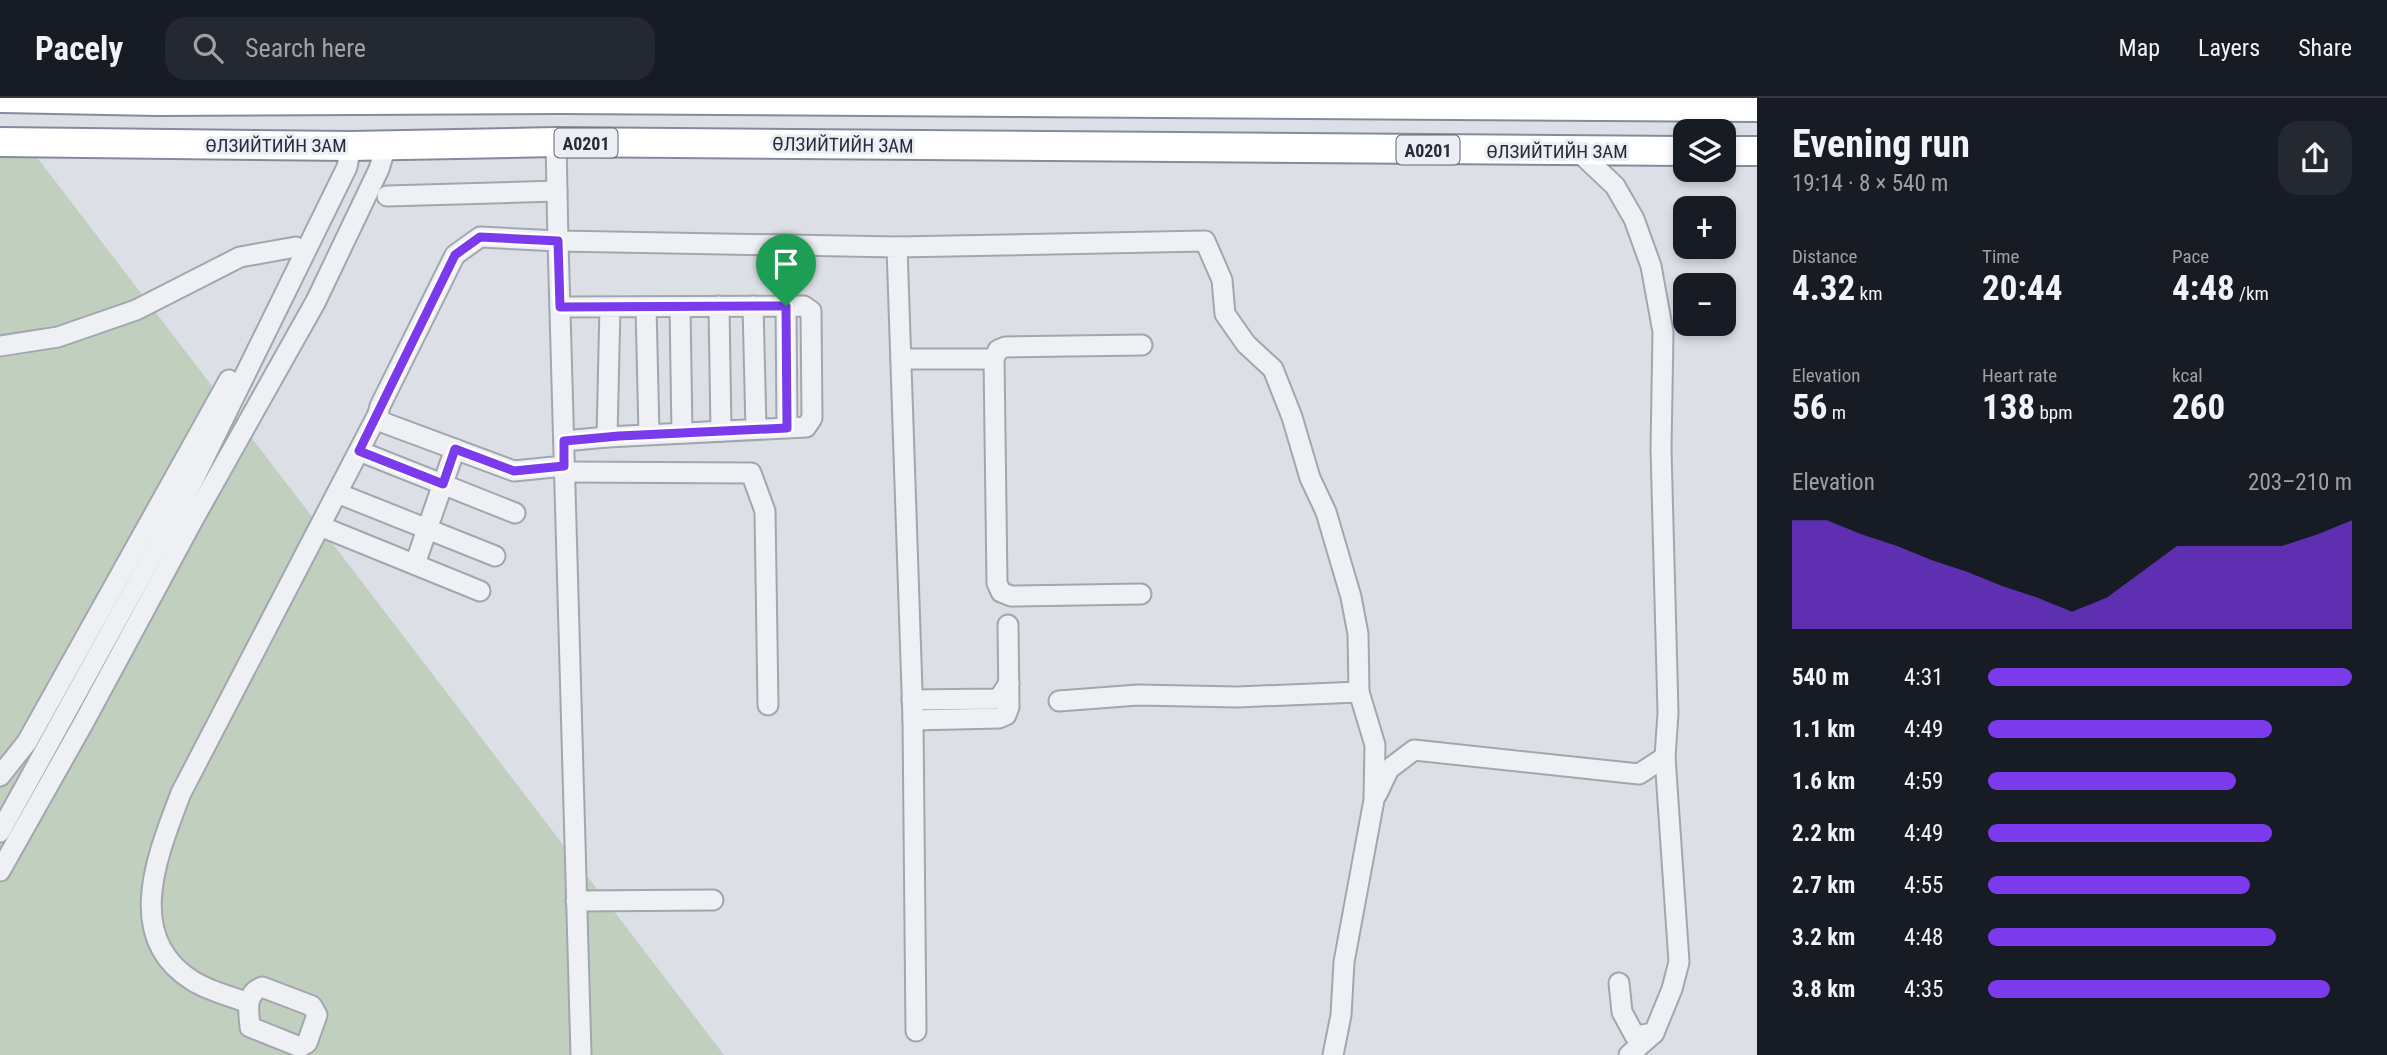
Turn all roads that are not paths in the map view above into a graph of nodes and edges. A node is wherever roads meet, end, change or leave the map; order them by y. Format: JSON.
{"nodes":[{"id":1,"x":2,"y":98,"type":"edge"},
{"id":2,"x":276,"y":99,"type":"edge"},
{"id":3,"x":1022,"y":100,"type":"edge"},
{"id":4,"x":158,"y":101,"type":"junction"},
{"id":5,"x":1056,"y":101,"type":"edge"},
{"id":6,"x":1280,"y":101,"type":"edge"},
{"id":7,"x":1666,"y":103,"type":"edge"},
{"id":8,"x":1375,"y":106,"type":"junction"},
{"id":9,"x":1757,"y":107,"type":"edge"},
{"id":10,"x":0,"y":142,"type":"edge"},
{"id":11,"x":556,"y":142,"type":"junction"},
{"id":12,"x":157,"y":145,"type":"junction"},
{"id":13,"x":386,"y":146,"type":"junction"},
{"id":14,"x":1374,"y":150,"type":"junction"},
{"id":15,"x":1578,"y":151,"type":"junction"},
{"id":16,"x":1673,"y":151,"type":"edge"},
{"id":17,"x":1736,"y":151,"type":"edge"},
{"id":18,"x":1757,"y":151,"type":"edge"},
{"id":19,"x":345,"y":156,"type":"junction"},
{"id":20,"x":557,"y":191,"type":"junction"},
{"id":21,"x":387,"y":196,"type":"dead end"},
{"id":22,"x":558,"y":241,"type":"junction"},
{"id":23,"x":296,"y":247,"type":"junction"},
{"id":24,"x":897,"y":247,"type":"junction"},
{"id":25,"x":719,"y":306,"type":"junction"},
{"id":26,"x":753,"y":306,"type":"junction"},
{"id":27,"x":560,"y":307,"type":"junction"},
{"id":28,"x":610,"y":307,"type":"junction"},
{"id":29,"x":646,"y":307,"type":"junction"},
{"id":30,"x":680,"y":307,"type":"junction"},
{"id":31,"x":1142,"y":345,"type":"dead end"},
{"id":32,"x":0,"y":346,"type":"edge"},
{"id":33,"x":901,"y":359,"type":"junction"},
{"id":34,"x":994,"y":359,"type":"junction"},
{"id":35,"x":378,"y":414,"type":"junction"},
{"id":36,"x":756,"y":429,"type":"junction"},
{"id":37,"x":721,"y":431,"type":"junction"},
{"id":38,"x":682,"y":433,"type":"junction"},
{"id":39,"x":649,"y":434,"type":"junction"},
{"id":40,"x":607,"y":437,"type":"junction"},
{"id":41,"x":564,"y":441,"type":"junction"},
{"id":42,"x":455,"y":449,"type":"junction"},
{"id":43,"x":359,"y":451,"type":"junction"},
{"id":44,"x":564,"y":469,"type":"junction"},
{"id":45,"x":443,"y":484,"type":"junction"},
{"id":46,"x":337,"y":493,"type":"junction"},
{"id":47,"x":515,"y":513,"type":"dead end"},
{"id":48,"x":320,"y":526,"type":"junction"},
{"id":49,"x":427,"y":529,"type":"junction"},
{"id":50,"x":495,"y":556,"type":"dead end"},
{"id":51,"x":415,"y":564,"type":"junction"},
{"id":52,"x":480,"y":591,"type":"dead end"},
{"id":53,"x":1141,"y":594,"type":"dead end"},
{"id":54,"x":1008,"y":625,"type":"dead end"},
{"id":55,"x":1009,"y":683,"type":"junction"},
{"id":56,"x":1359,"y":692,"type":"junction"},
{"id":57,"x":912,"y":700,"type":"junction"},
{"id":58,"x":1059,"y":701,"type":"dead end"},
{"id":59,"x":768,"y":705,"type":"dead end"},
{"id":60,"x":913,"y":720,"type":"junction"},
{"id":61,"x":1665,"y":757,"type":"junction"},
{"id":62,"x":0,"y":776,"type":"edge"},
{"id":63,"x":1374,"y":800,"type":"junction"},
{"id":64,"x":0,"y":832,"type":"edge"},
{"id":65,"x":0,"y":871,"type":"edge"},
{"id":66,"x":713,"y":900,"type":"dead end"},
{"id":67,"x":576,"y":901,"type":"junction"},
{"id":68,"x":1619,"y":983,"type":"dead end"},
{"id":69,"x":248,"y":1003,"type":"dead end"},
{"id":70,"x":916,"y":1031,"type":"dead end"},
{"id":71,"x":1654,"y":1033,"type":"junction"},
{"id":72,"x":581,"y":1055,"type":"edge"},
{"id":73,"x":1333,"y":1055,"type":"edge"},
{"id":74,"x":1629,"y":1055,"type":"edge"}],
"edges":[{"from":1,"to":4,"type":"highway"},
{"from":2,"to":3,"type":"highway"},
{"from":2,"to":4,"type":"highway"},
{"from":3,"to":5,"type":"highway"},
{"from":4,"to":12,"type":"highway"},
{"from":5,"to":6,"type":"highway"},
{"from":6,"to":8,"type":"highway"},
{"from":7,"to":8,"type":"highway"},
{"from":7,"to":9,"type":"highway"},
{"from":8,"to":14,"type":"highway"},
{"from":10,"to":12,"type":"highway","name":"ӨЛЗИЙТИЙН ЗАМ","number":"A0201"},
{"from":11,"to":13,"type":"highway","name":"ӨЛЗИЙТИЙН ЗАМ","number":"A0201"},
{"from":11,"to":14,"type":"highway","name":"ӨЛЗИЙТИЙН ЗАМ","number":"A0201"},
{"from":11,"to":20,"type":"street"},
{"from":12,"to":19,"type":"highway","name":"ӨЛЗИЙТИЙН ЗАМ","number":"A0201"},
{"from":13,"to":19,"type":"highway","name":"ӨЛЗИЙТИЙН ЗАМ","number":"A0201"},
{"from":13,"to":65,"type":"street"},
{"from":14,"to":15,"type":"highway","name":"ӨЛЗИЙТИЙН ЗАМ","number":"A0201"},
{"from":15,"to":16,"type":"highway","name":"ӨЛЗИЙТИЙН ЗАМ","number":"A0201"},
{"from":15,"to":61,"type":"street"},
{"from":17,"to":18,"type":"highway"},
{"from":19,"to":23,"type":"street"},
{"from":19,"to":64,"type":"street"},
{"from":20,"to":21,"type":"street"},
{"from":20,"to":22,"type":"street"},
{"from":22,"to":24,"type":"street"},
{"from":22,"to":27,"type":"street"},
{"from":22,"to":35,"type":"street"},
{"from":23,"to":32,"type":"street"},
{"from":23,"to":62,"type":"street"},
{"from":24,"to":33,"type":"street"},
{"from":24,"to":56,"type":"street"},
{"from":25,"to":26,"type":"street"},
{"from":25,"to":30,"type":"street"},
{"from":25,"to":37,"type":"street"},
{"from":26,"to":36,"type":"street"},
{"from":26,"to":36,"type":"street"},
{"from":27,"to":28,"type":"street"},
{"from":27,"to":41,"type":"street"},
{"from":28,"to":29,"type":"street"},
{"from":28,"to":40,"type":"street"},
{"from":29,"to":30,"type":"street"},
{"from":29,"to":39,"type":"street"},
{"from":30,"to":38,"type":"street"},
{"from":31,"to":34,"type":"street"},
{"from":33,"to":34,"type":"street"},
{"from":33,"to":57,"type":"street"},
{"from":34,"to":53,"type":"street"},
{"from":35,"to":42,"type":"street"},
{"from":35,"to":43,"type":"street"},
{"from":36,"to":37,"type":"street"},
{"from":37,"to":38,"type":"street"},
{"from":38,"to":39,"type":"street"},
{"from":39,"to":40,"type":"street"},
{"from":40,"to":41,"type":"street"},
{"from":41,"to":44,"type":"street"},
{"from":42,"to":44,"type":"street"},
{"from":42,"to":45,"type":"street"},
{"from":43,"to":45,"type":"street"},
{"from":43,"to":46,"type":"street"},
{"from":44,"to":59,"type":"street"},
{"from":44,"to":67,"type":"street"},
{"from":45,"to":47,"type":"street"},
{"from":45,"to":49,"type":"street"},
{"from":46,"to":48,"type":"street"},
{"from":46,"to":49,"type":"street"},
{"from":48,"to":51,"type":"street"},
{"from":48,"to":69,"type":"street"},
{"from":49,"to":50,"type":"street"},
{"from":49,"to":51,"type":"street"},
{"from":51,"to":52,"type":"street"},
{"from":54,"to":55,"type":"street"},
{"from":55,"to":57,"type":"street"},
{"from":55,"to":60,"type":"street"},
{"from":56,"to":58,"type":"street"},
{"from":56,"to":63,"type":"street"},
{"from":57,"to":60,"type":"street"},
{"from":60,"to":70,"type":"street"},
{"from":61,"to":63,"type":"street"},
{"from":61,"to":71,"type":"street"},
{"from":63,"to":73,"type":"street"},
{"from":66,"to":67,"type":"street"},
{"from":67,"to":72,"type":"street"},
{"from":68,"to":71,"type":"street"},
{"from":71,"to":74,"type":"street"}]}
